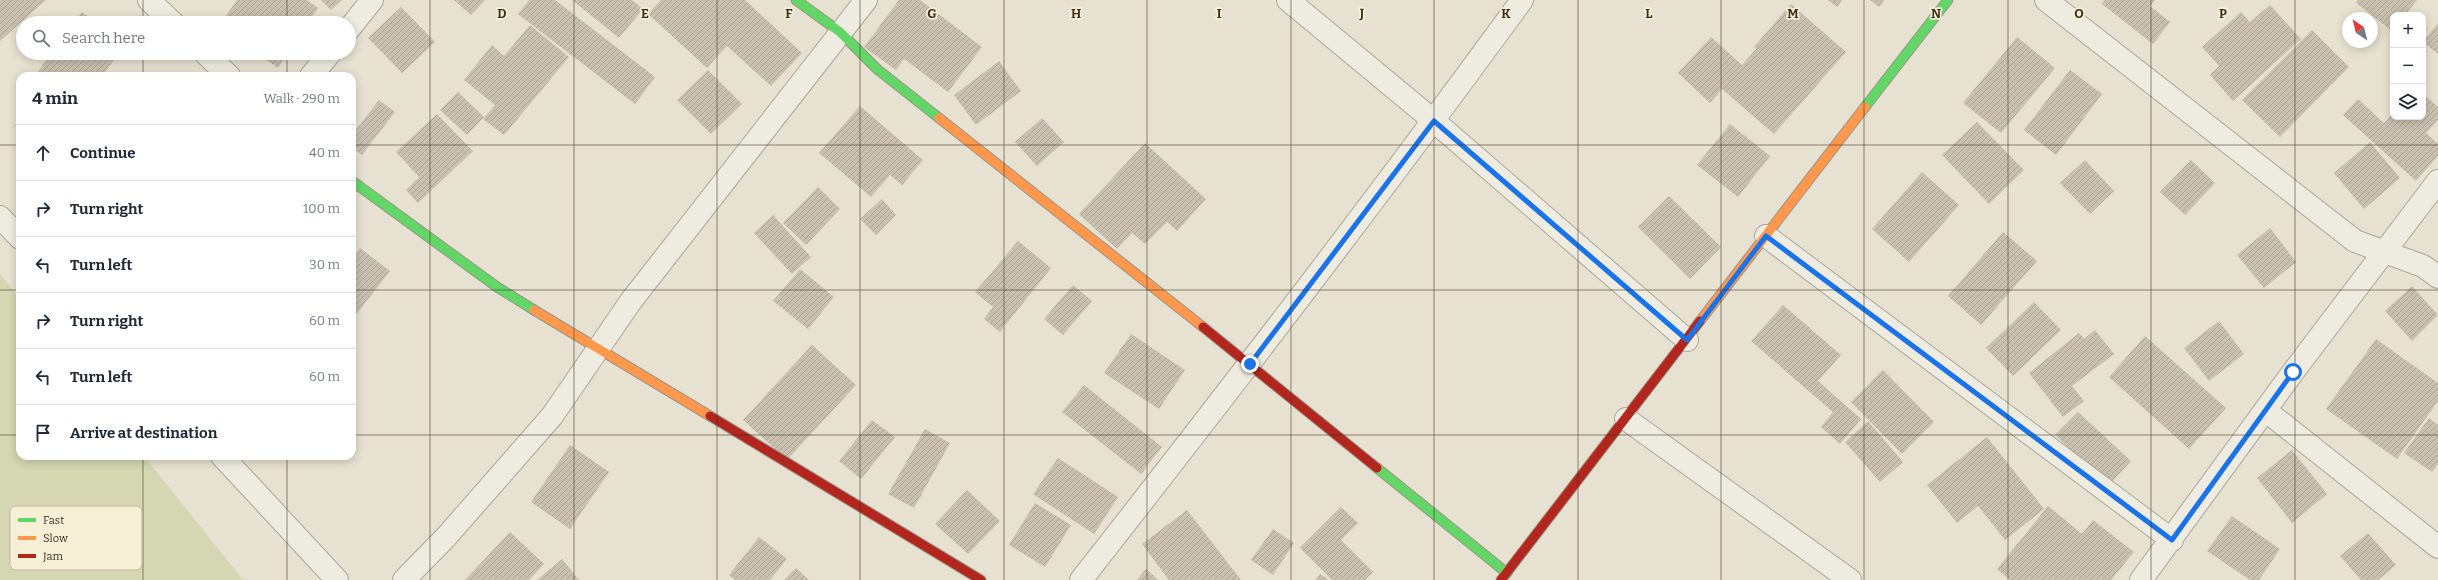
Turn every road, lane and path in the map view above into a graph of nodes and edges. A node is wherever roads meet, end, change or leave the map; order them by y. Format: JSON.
{"nodes":[{"id":1,"x":149,"y":0,"type":"edge"},
{"id":2,"x":372,"y":0,"type":"edge"},
{"id":3,"x":796,"y":0,"type":"edge"},
{"id":4,"x":866,"y":0,"type":"edge"},
{"id":5,"x":1288,"y":0,"type":"edge"},
{"id":6,"x":1522,"y":0,"type":"edge"},
{"id":7,"x":1948,"y":0,"type":"edge"},
{"id":8,"x":2046,"y":0,"type":"edge"},
{"id":9,"x":166,"y":16,"type":"edge"},
{"id":10,"x":356,"y":19,"type":"edge"},
{"id":11,"x":840,"y":32,"type":"junction"},
{"id":12,"x":212,"y":60,"type":"edge"},
{"id":13,"x":324,"y":60,"type":"edge"},
{"id":14,"x":225,"y":72,"type":"edge"},
{"id":15,"x":314,"y":72,"type":"edge"},
{"id":16,"x":1434,"y":121,"type":"junction"},
{"id":17,"x":2438,"y":181,"type":"edge"},
{"id":18,"x":356,"y":184,"type":"edge"},
{"id":19,"x":0,"y":217,"type":"edge"},
{"id":20,"x":16,"y":234,"type":"edge"},
{"id":21,"x":1766,"y":236,"type":"junction"},
{"id":22,"x":2384,"y":252,"type":"junction"},
{"id":23,"x":2438,"y":277,"type":"edge"},
{"id":24,"x":1687,"y":340,"type":"junction"},
{"id":25,"x":598,"y":349,"type":"junction"},
{"id":26,"x":1250,"y":364,"type":"junction"},
{"id":27,"x":2265,"y":410,"type":"junction"},
{"id":28,"x":1626,"y":418,"type":"junction"},
{"id":29,"x":226,"y":460,"type":"edge"},
{"id":30,"x":2172,"y":540,"type":"junction"},
{"id":31,"x":2438,"y":547,"type":"edge"},
{"id":32,"x":1504,"y":576,"type":"edge"},
{"id":33,"x":337,"y":580,"type":"edge"},
{"id":34,"x":404,"y":580,"type":"edge"},
{"id":35,"x":981,"y":580,"type":"edge"},
{"id":36,"x":1081,"y":580,"type":"edge"},
{"id":37,"x":1850,"y":580,"type":"edge"},
{"id":38,"x":2141,"y":580,"type":"edge"}],
"edges":[{"from":1,"to":9,"type":"street"},
{"from":2,"to":10,"type":"street"},
{"from":3,"to":11,"type":"street"},
{"from":4,"to":11,"type":"street"},
{"from":5,"to":16,"type":"street"},
{"from":6,"to":16,"type":"street"},
{"from":7,"to":21,"type":"street"},
{"from":8,"to":22,"type":"street"},
{"from":11,"to":25,"type":"street"},
{"from":11,"to":26,"type":"street"},
{"from":12,"to":14,"type":"street"},
{"from":13,"to":15,"type":"street"},
{"from":16,"to":24,"type":"street"},
{"from":16,"to":26,"type":"street"},
{"from":17,"to":22,"type":"street"},
{"from":18,"to":25,"type":"street"},
{"from":19,"to":20,"type":"street"},
{"from":21,"to":24,"type":"street"},
{"from":21,"to":30,"type":"street"},
{"from":22,"to":23,"type":"street"},
{"from":22,"to":27,"type":"street"},
{"from":24,"to":28,"type":"street"},
{"from":25,"to":34,"type":"street"},
{"from":25,"to":35,"type":"street"},
{"from":26,"to":32,"type":"street"},
{"from":26,"to":36,"type":"street"},
{"from":27,"to":30,"type":"street"},
{"from":27,"to":31,"type":"street"},
{"from":28,"to":32,"type":"street"},
{"from":28,"to":37,"type":"street"},
{"from":29,"to":33,"type":"street"},
{"from":30,"to":38,"type":"street"}]}
